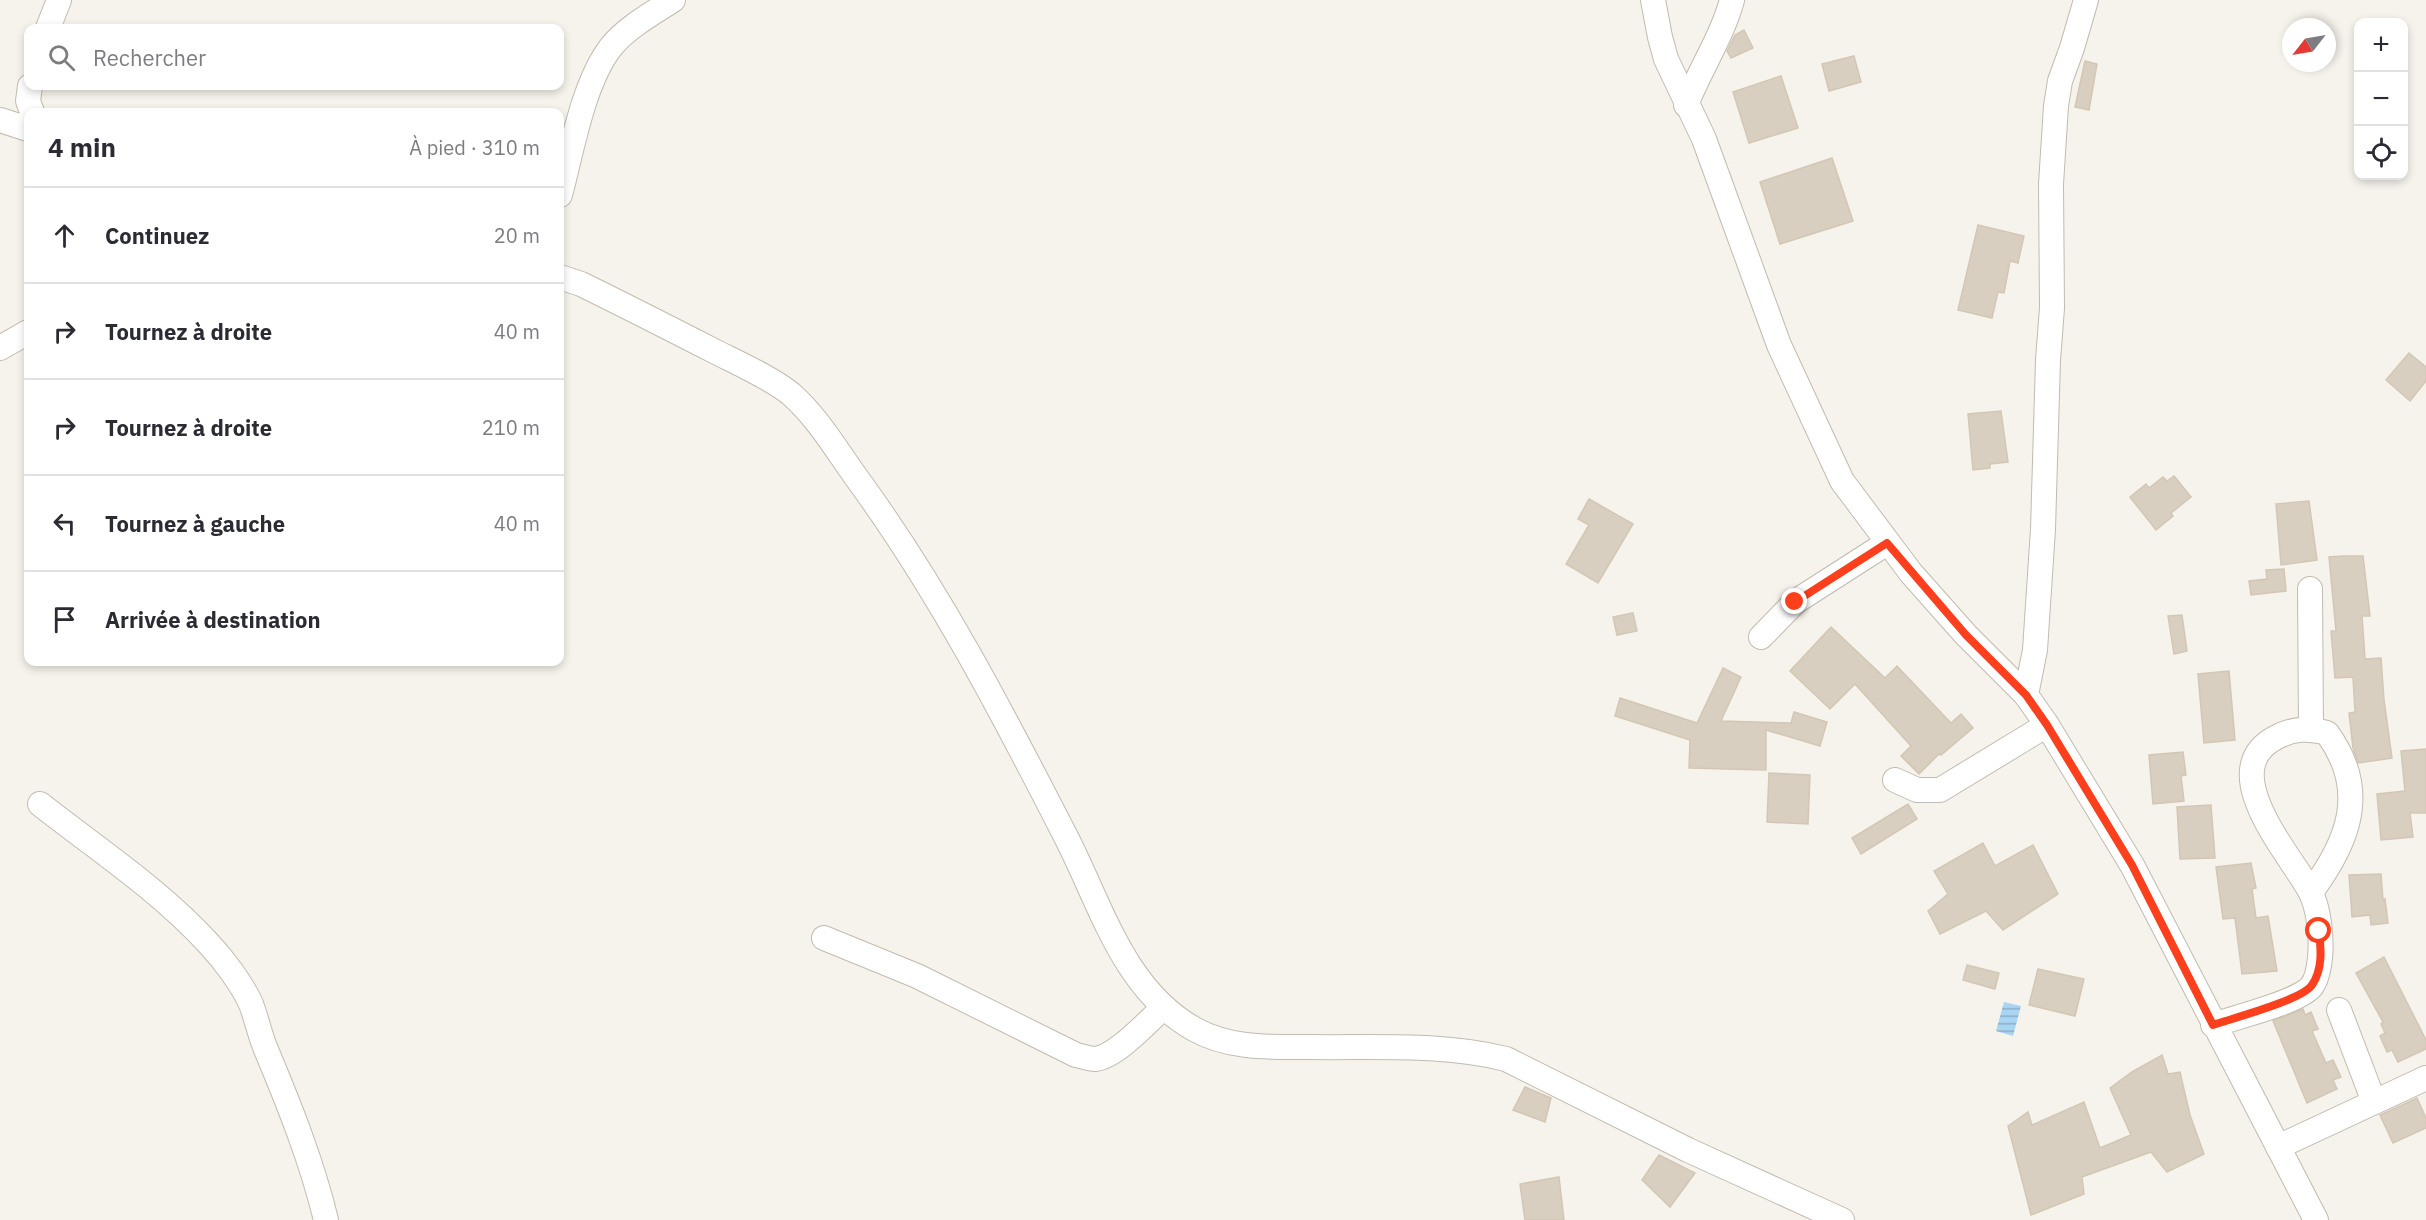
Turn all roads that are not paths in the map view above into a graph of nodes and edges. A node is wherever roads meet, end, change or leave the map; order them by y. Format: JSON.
{"nodes":[{"id":1,"x":59,"y":0,"type":"edge"},
{"id":2,"x":673,"y":0,"type":"edge"},
{"id":3,"x":1653,"y":0,"type":"edge"},
{"id":4,"x":1732,"y":0,"type":"edge"},
{"id":5,"x":2086,"y":0,"type":"edge"},
{"id":6,"x":50,"y":24,"type":"edge"},
{"id":7,"x":29,"y":90,"type":"edge"},
{"id":8,"x":1686,"y":105,"type":"junction"},
{"id":9,"x":31,"y":108,"type":"edge"},
{"id":10,"x":0,"y":120,"type":"edge"},
{"id":11,"x":24,"y":128,"type":"edge"},
{"id":12,"x":564,"y":180,"type":"edge"},
{"id":13,"x":564,"y":278,"type":"edge"},
{"id":14,"x":24,"y":334,"type":"edge"},
{"id":15,"x":0,"y":348,"type":"edge"},
{"id":16,"x":1887,"y":543,"type":"junction"},
{"id":17,"x":2310,"y":589,"type":"dead end"},
{"id":18,"x":1761,"y":637,"type":"dead end"},
{"id":19,"x":2026,"y":695,"type":"junction"},
{"id":20,"x":2047,"y":725,"type":"junction"},
{"id":21,"x":2311,"y":729,"type":"junction"},
{"id":22,"x":1895,"y":780,"type":"dead end"},
{"id":23,"x":40,"y":804,"type":"dead end"},
{"id":24,"x":2311,"y":892,"type":"junction"},
{"id":25,"x":824,"y":938,"type":"dead end"},
{"id":26,"x":1163,"y":1008,"type":"junction"},
{"id":27,"x":2339,"y":1010,"type":"dead end"},
{"id":28,"x":2213,"y":1025,"type":"junction"},
{"id":29,"x":2426,"y":1078,"type":"edge"},
{"id":30,"x":2374,"y":1102,"type":"junction"},
{"id":31,"x":2278,"y":1148,"type":"junction"},
{"id":32,"x":326,"y":1220,"type":"edge"},
{"id":33,"x":1842,"y":1220,"type":"edge"},
{"id":34,"x":2316,"y":1220,"type":"edge"}],
"edges":[{"from":1,"to":6,"type":"street"},
{"from":2,"to":12,"type":"street"},
{"from":3,"to":8,"type":"street"},
{"from":4,"to":8,"type":"street"},
{"from":5,"to":19,"type":"street"},
{"from":7,"to":9,"type":"street"},
{"from":8,"to":16,"type":"street"},
{"from":10,"to":11,"type":"street"},
{"from":13,"to":26,"type":"street"},
{"from":14,"to":15,"type":"street"},
{"from":16,"to":18,"type":"street"},
{"from":16,"to":19,"type":"street"},
{"from":17,"to":21,"type":"street"},
{"from":19,"to":20,"type":"street"},
{"from":20,"to":22,"type":"street"},
{"from":20,"to":28,"type":"street"},
{"from":21,"to":24,"type":"street"},
{"from":21,"to":24,"type":"street"},
{"from":23,"to":32,"type":"street"},
{"from":24,"to":28,"type":"street"},
{"from":25,"to":26,"type":"street"},
{"from":26,"to":33,"type":"street"},
{"from":27,"to":30,"type":"street"},
{"from":28,"to":31,"type":"street"},
{"from":29,"to":30,"type":"street"},
{"from":30,"to":31,"type":"street"},
{"from":31,"to":34,"type":"street"}]}
